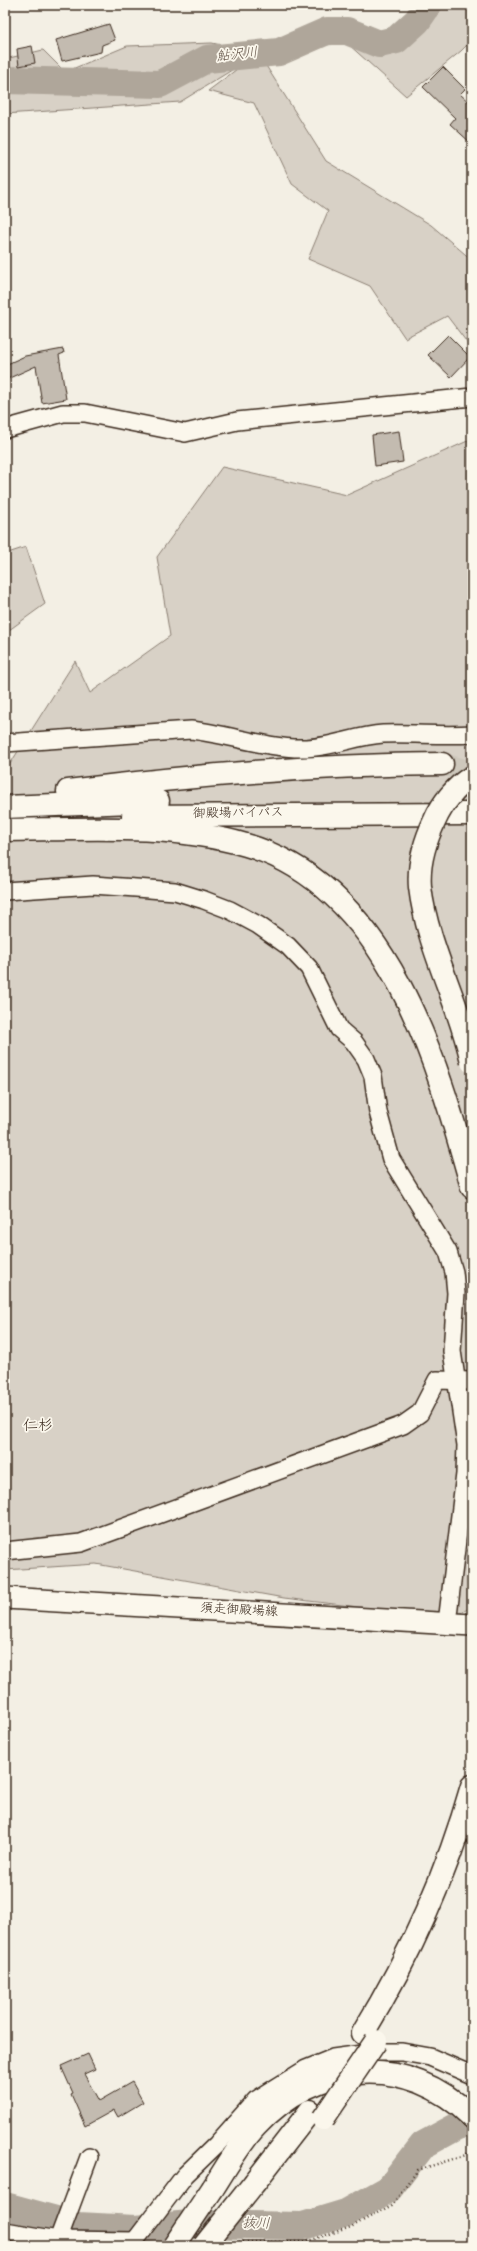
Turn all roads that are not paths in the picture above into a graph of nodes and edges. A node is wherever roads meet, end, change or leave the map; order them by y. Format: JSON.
{"nodes":[{"id":1,"x":472,"y":397,"type":"edge"},
{"id":2,"x":5,"y":429,"type":"edge"},
{"id":3,"x":472,"y":734,"type":"edge"},
{"id":4,"x":5,"y":742,"type":"edge"},
{"id":5,"x":442,"y":764,"type":"tunnel mouth"},
{"id":6,"x":472,"y":777,"type":"edge"},
{"id":7,"x":5,"y":798,"type":"edge"},
{"id":8,"x":472,"y":799,"type":"edge"},
{"id":9,"x":5,"y":807,"type":"edge"},
{"id":10,"x":472,"y":814,"type":"edge"},
{"id":11,"x":5,"y":822,"type":"edge"},
{"id":12,"x":5,"y":830,"type":"edge"},
{"id":13,"x":5,"y":892,"type":"edge"},
{"id":14,"x":472,"y":1062,"type":"edge"},
{"id":15,"x":472,"y":1187,"type":"edge"},
{"id":16,"x":464,"y":1381,"type":"edge"},
{"id":17,"x":5,"y":1551,"type":"edge"},
{"id":18,"x":5,"y":1598,"type":"edge"},
{"id":19,"x":447,"y":1624,"type":"junction"},
{"id":20,"x":472,"y":1625,"type":"edge"},
{"id":21,"x":472,"y":1786,"type":"edge"},
{"id":22,"x":472,"y":1836,"type":"edge"},
{"id":23,"x":370,"y":2037,"type":"junction"},
{"id":24,"x":472,"y":2075,"type":"edge"},
{"id":25,"x":472,"y":2117,"type":"edge"},
{"id":26,"x":89,"y":2157,"type":"dead end"},
{"id":27,"x":262,"y":2185,"type":"junction"},
{"id":28,"x":5,"y":2231,"type":"edge"},
{"id":29,"x":60,"y":2234,"type":"junction"},
{"id":30,"x":133,"y":2244,"type":"edge"},
{"id":31,"x":226,"y":2244,"type":"edge"},
{"id":32,"x":174,"y":2246,"type":"edge"},
{"id":33,"x":204,"y":2246,"type":"edge"}],
"edges":[{"from":1,"to":2,"type":"street"},
{"from":3,"to":4,"type":"street"},
{"from":5,"to":7,"type":"highway"},
{"from":6,"to":14,"type":"highway","bridge":true},
{"from":8,"to":9,"type":"highway","name":"御殿場バイパス"},
{"from":10,"to":11,"type":"highway","name":"御殿場バイパス"},
{"from":12,"to":15,"type":"highway"},
{"from":13,"to":16,"type":"street"},
{"from":16,"to":17,"type":"street"},
{"from":16,"to":19,"type":"street"},
{"from":18,"to":19,"type":"main road","name":"須走御殿場線"},
{"from":19,"to":20,"type":"main road","name":"須走御殿場線"},
{"from":21,"to":23,"type":"highway"},
{"from":22,"to":23,"type":"highway"},
{"from":23,"to":27,"type":"highway"},
{"from":24,"to":30,"type":"street"},
{"from":25,"to":32,"type":"highway","bridge":true},
{"from":26,"to":29,"type":"street"},
{"from":27,"to":31,"type":"highway"},
{"from":27,"to":33,"type":"highway","bridge":true},
{"from":28,"to":29,"type":"street"},
{"from":29,"to":30,"type":"street"}]}
